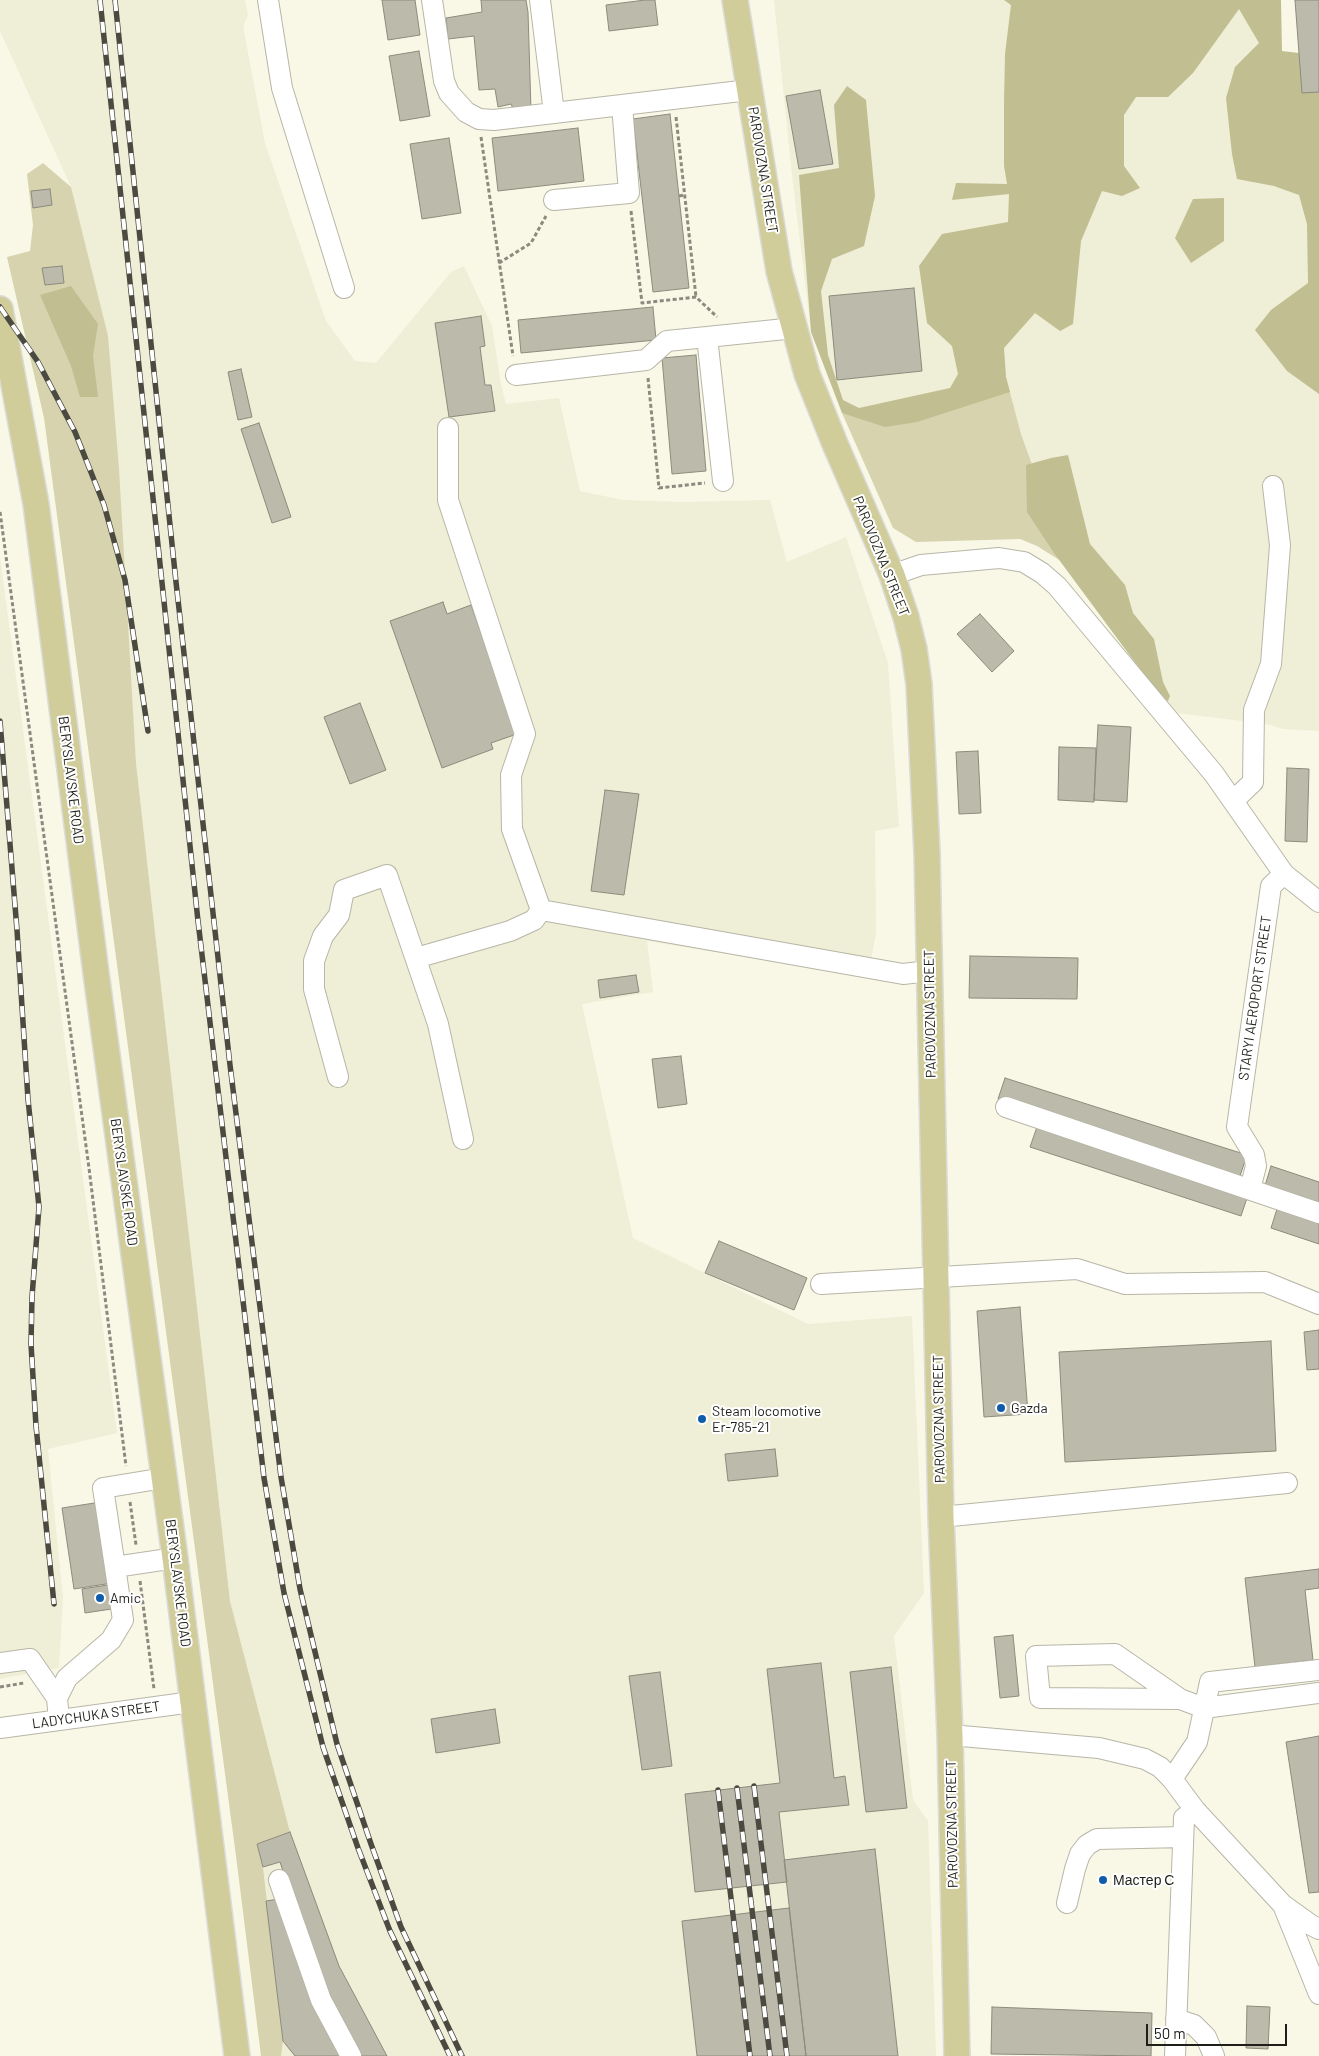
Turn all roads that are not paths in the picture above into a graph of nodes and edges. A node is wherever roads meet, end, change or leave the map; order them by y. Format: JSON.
{"nodes":[{"id":1,"x":268,"y":0,"type":"edge"},
{"id":2,"x":432,"y":0,"type":"edge"},
{"id":3,"x":540,"y":0,"type":"edge"},
{"id":4,"x":735,"y":0,"type":"edge"},
{"id":5,"x":749,"y":90,"type":"junction"},
{"id":6,"x":622,"y":105,"type":"junction"},
{"id":7,"x":554,"y":113,"type":"junction"},
{"id":8,"x":554,"y":200,"type":"road end"},
{"id":9,"x":344,"y":288,"type":"dead end"},
{"id":10,"x":0,"y":310,"type":"edge"},
{"id":11,"x":795,"y":328,"type":"junction"},
{"id":12,"x":716,"y":336,"type":"junction"},
{"id":13,"x":516,"y":375,"type":"road end"},
{"id":14,"x":448,"y":428,"type":"dead end"},
{"id":15,"x":724,"y":481,"type":"road end"},
{"id":16,"x":1273,"y":486,"type":"dead end"},
{"id":17,"x":892,"y":575,"type":"junction"},
{"id":18,"x":1233,"y":801,"type":"junction"},
{"id":19,"x":1284,"y":874,"type":"junction"},
{"id":20,"x":1319,"y":902,"type":"edge"},
{"id":21,"x":541,"y":910,"type":"junction"},
{"id":22,"x":416,"y":958,"type":"junction"},
{"id":23,"x":930,"y":972,"type":"junction"},
{"id":24,"x":338,"y":1077,"type":"dead end"},
{"id":25,"x":1006,"y":1107,"type":"dead end"},
{"id":26,"x":463,"y":1139,"type":"dead end"},
{"id":27,"x":1250,"y":1189,"type":"junction"},
{"id":28,"x":1319,"y":1213,"type":"edge"},
{"id":29,"x":936,"y":1276,"type":"junction"},
{"id":30,"x":821,"y":1284,"type":"dead end"},
{"id":31,"x":1319,"y":1304,"type":"edge"},
{"id":32,"x":164,"y":1478,"type":"junction"},
{"id":33,"x":1287,"y":1483,"type":"dead end"},
{"id":34,"x":941,"y":1517,"type":"junction"},
{"id":35,"x":175,"y":1558,"type":"junction"},
{"id":36,"x":115,"y":1568,"type":"junction"},
{"id":37,"x":0,"y":1663,"type":"edge"},
{"id":38,"x":1319,"y":1670,"type":"edge"},
{"id":39,"x":1319,"y":1694,"type":"edge"},
{"id":40,"x":57,"y":1698,"type":"junction"},
{"id":41,"x":1180,"y":1698,"type":"junction"},
{"id":42,"x":192,"y":1702,"type":"junction"},
{"id":43,"x":1204,"y":1708,"type":"junction"},
{"id":44,"x":59,"y":1720,"type":"junction"},
{"id":45,"x":0,"y":1728,"type":"edge"},
{"id":46,"x":950,"y":1735,"type":"junction"},
{"id":47,"x":1172,"y":1779,"type":"junction"},
{"id":48,"x":1195,"y":1810,"type":"junction"},
{"id":49,"x":1183,"y":1838,"type":"junction"},
{"id":50,"x":279,"y":1880,"type":"dead end"},
{"id":51,"x":1067,"y":1903,"type":"dead end"},
{"id":52,"x":1284,"y":1906,"type":"junction"},
{"id":53,"x":1319,"y":1929,"type":"edge"},
{"id":54,"x":1319,"y":1994,"type":"edge"},
{"id":55,"x":1176,"y":2019,"type":"junction"},
{"id":56,"x":237,"y":2056,"type":"edge"},
{"id":57,"x":351,"y":2056,"type":"edge"},
{"id":58,"x":957,"y":2056,"type":"edge"},
{"id":59,"x":1175,"y":2056,"type":"edge"},
{"id":60,"x":1214,"y":2056,"type":"edge"}],
"edges":[{"from":1,"to":9,"type":"street"},
{"from":2,"to":7,"type":"street"},
{"from":3,"to":7,"type":"street"},
{"from":4,"to":5,"type":"main road","name":"PAROVOZNA STREET"},
{"from":5,"to":6,"type":"street"},
{"from":5,"to":11,"type":"main road","name":"PAROVOZNA STREET"},
{"from":6,"to":7,"type":"street"},
{"from":6,"to":8,"type":"street"},
{"from":10,"to":32,"type":"main road","name":"BERYSLAVSKE ROAD"},
{"from":11,"to":12,"type":"street"},
{"from":11,"to":17,"type":"main road","name":"PAROVOZNA STREET"},
{"from":12,"to":13,"type":"street"},
{"from":12,"to":15,"type":"street"},
{"from":14,"to":21,"type":"street"},
{"from":16,"to":18,"type":"street"},
{"from":17,"to":18,"type":"street"},
{"from":17,"to":23,"type":"main road","name":"PAROVOZNA STREET"},
{"from":18,"to":19,"type":"street"},
{"from":19,"to":20,"type":"street"},
{"from":19,"to":27,"type":"street","name":"STARYI AEROPORT STREET"},
{"from":21,"to":22,"type":"street"},
{"from":21,"to":23,"type":"street"},
{"from":22,"to":24,"type":"street"},
{"from":22,"to":26,"type":"street"},
{"from":23,"to":29,"type":"main road","name":"PAROVOZNA STREET"},
{"from":25,"to":27,"type":"street"},
{"from":27,"to":28,"type":"street"},
{"from":29,"to":30,"type":"street"},
{"from":29,"to":31,"type":"street"},
{"from":29,"to":34,"type":"main road","name":"PAROVOZNA STREET"},
{"from":32,"to":35,"type":"main road","name":"BERYSLAVSKE ROAD"},
{"from":32,"to":36,"type":"street"},
{"from":33,"to":34,"type":"street"},
{"from":34,"to":46,"type":"main road","name":"PAROVOZNA STREET"},
{"from":35,"to":36,"type":"street"},
{"from":35,"to":42,"type":"main road","name":"BERYSLAVSKE ROAD"},
{"from":36,"to":40,"type":"street"},
{"from":37,"to":40,"type":"street"},
{"from":38,"to":43,"type":"street"},
{"from":39,"to":43,"type":"street"},
{"from":40,"to":44,"type":"street"},
{"from":41,"to":41,"type":"street"},
{"from":41,"to":43,"type":"street"},
{"from":42,"to":44,"type":"street","name":"LADYCHUKA STREET"},
{"from":42,"to":56,"type":"main road","name":"BERYSLAVSKE ROAD"},
{"from":43,"to":47,"type":"street"},
{"from":44,"to":45,"type":"street","name":"LADYCHUKA STREET"},
{"from":46,"to":47,"type":"street"},
{"from":46,"to":58,"type":"main road","name":"PAROVOZNA STREET"},
{"from":47,"to":48,"type":"street"},
{"from":48,"to":49,"type":"street"},
{"from":48,"to":52,"type":"street"},
{"from":49,"to":51,"type":"street"},
{"from":49,"to":55,"type":"street"},
{"from":50,"to":57,"type":"street"},
{"from":52,"to":53,"type":"street"},
{"from":52,"to":54,"type":"street"},
{"from":55,"to":59,"type":"street"},
{"from":55,"to":60,"type":"street"}]}
